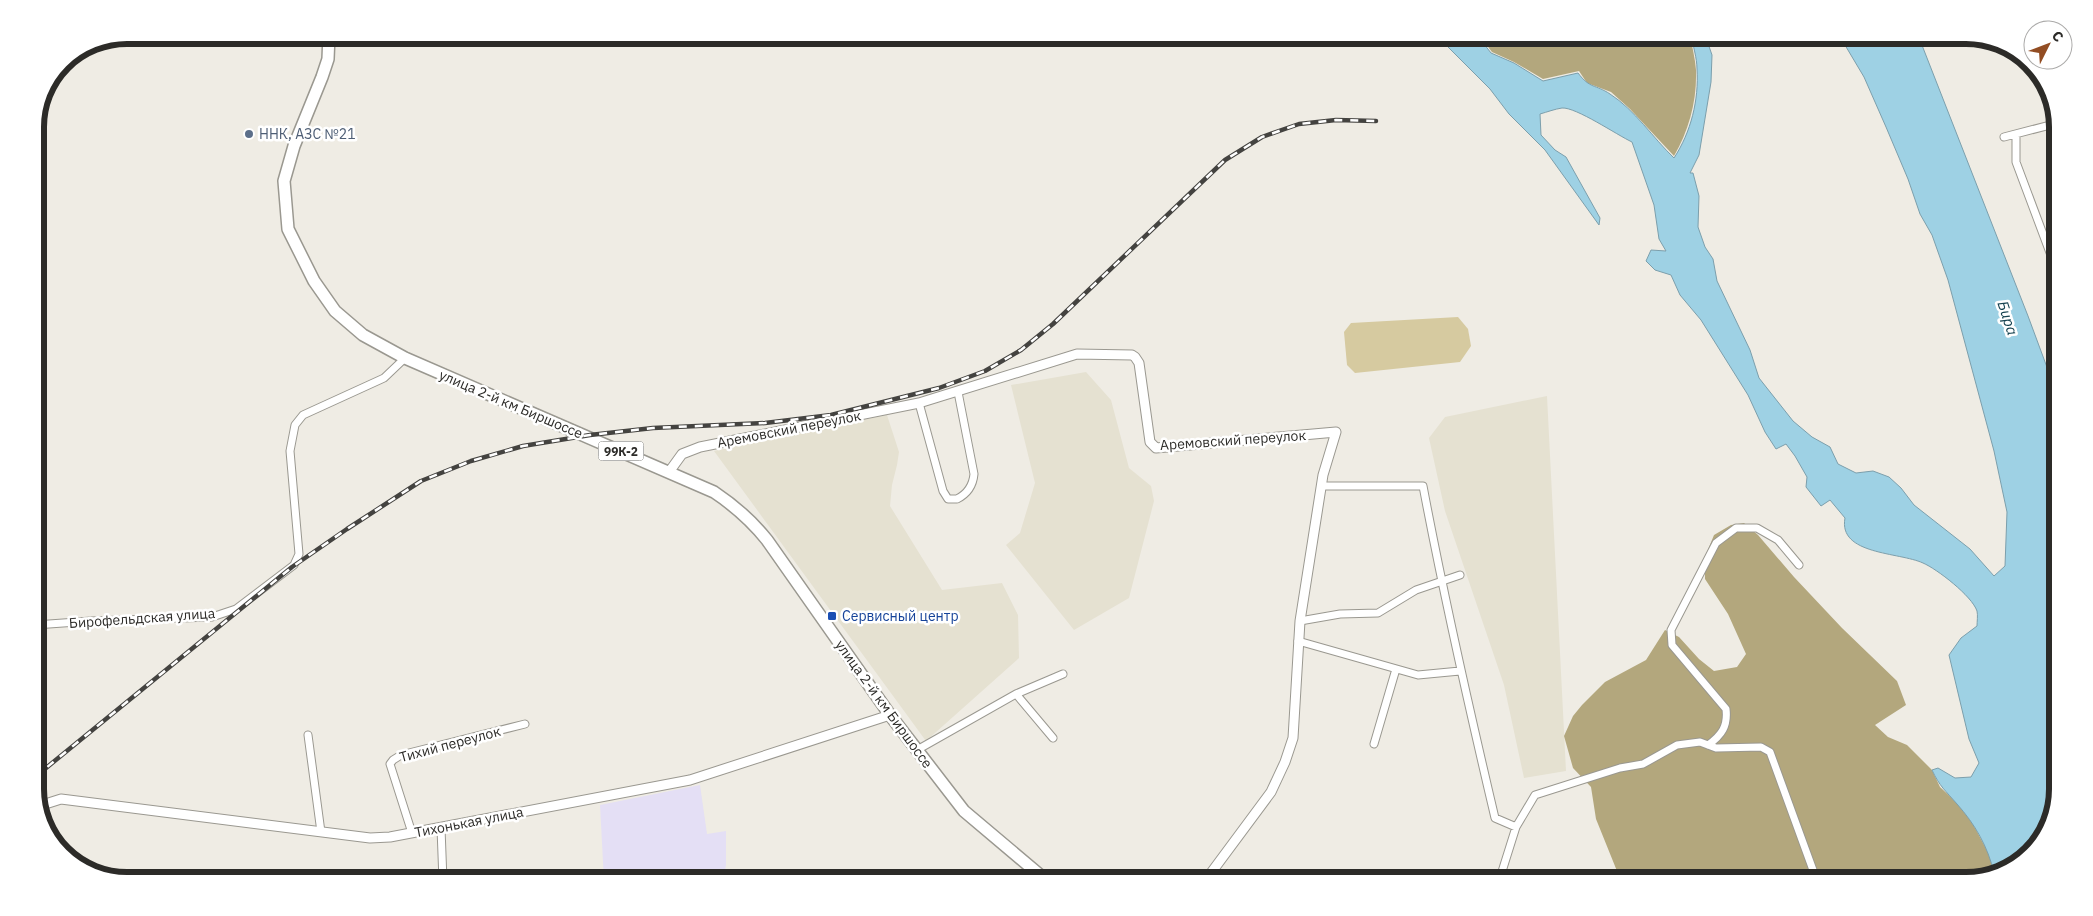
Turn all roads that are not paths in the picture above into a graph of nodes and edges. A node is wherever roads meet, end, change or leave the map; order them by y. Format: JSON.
{"nodes":[{"id":1,"x":329,"y":44,"type":"edge"},
{"id":2,"x":2049,"y":125,"type":"edge"},
{"id":3,"x":2016,"y":134,"type":"junction"},
{"id":4,"x":2004,"y":137,"type":"dead end"},
{"id":5,"x":2049,"y":250,"type":"edge"},
{"id":6,"x":405,"y":358,"type":"junction"},
{"id":7,"x":958,"y":392,"type":"junction"},
{"id":8,"x":919,"y":403,"type":"junction"},
{"id":9,"x":669,"y":472,"type":"junction"},
{"id":10,"x":1321,"y":486,"type":"junction"},
{"id":11,"x":1799,"y":565,"type":"dead end"},
{"id":12,"x":1460,"y":575,"type":"dead end"},
{"id":13,"x":1441,"y":582,"type":"junction"},
{"id":14,"x":1300,"y":621,"type":"junction"},
{"id":15,"x":44,"y":624,"type":"edge"},
{"id":16,"x":1298,"y":641,"type":"junction"},
{"id":17,"x":1396,"y":669,"type":"junction"},
{"id":18,"x":1460,"y":672,"type":"junction"},
{"id":19,"x":1063,"y":674,"type":"dead end"},
{"id":20,"x":1016,"y":694,"type":"junction"},
{"id":21,"x":890,"y":715,"type":"junction"},
{"id":22,"x":525,"y":724,"type":"dead end"},
{"id":23,"x":308,"y":735,"type":"dead end"},
{"id":24,"x":1053,"y":738,"type":"dead end"},
{"id":25,"x":1374,"y":744,"type":"dead end"},
{"id":26,"x":1708,"y":745,"type":"junction"},
{"id":27,"x":917,"y":750,"type":"junction"},
{"id":28,"x":45,"y":804,"type":"edge"},
{"id":29,"x":1516,"y":827,"type":"junction"},
{"id":30,"x":441,"y":828,"type":"junction"},
{"id":31,"x":321,"y":832,"type":"junction"},
{"id":32,"x":412,"y":834,"type":"junction"},
{"id":33,"x":443,"y":872,"type":"edge"},
{"id":34,"x":1036,"y":872,"type":"edge"},
{"id":35,"x":1212,"y":872,"type":"edge"},
{"id":36,"x":1502,"y":872,"type":"edge"},
{"id":37,"x":1814,"y":872,"type":"edge"}],
"edges":[{"from":1,"to":6,"type":"main road","name":"улица 2-й км Биршоссе","number":"99К-2"},
{"from":2,"to":3,"type":"street"},
{"from":3,"to":4,"type":"street"},
{"from":3,"to":5,"type":"street"},
{"from":6,"to":9,"type":"main road","name":"улица 2-й км Биршоссе","number":"99К-2"},
{"from":6,"to":15,"type":"street","name":"Бирофельдская улица"},
{"from":7,"to":8,"type":"street","name":"Аремовский переулок"},
{"from":7,"to":8,"type":"street"},
{"from":7,"to":10,"type":"street","name":"Аремовский переулок"},
{"from":8,"to":9,"type":"street","name":"Аремовский переулок"},
{"from":9,"to":21,"type":"main road","name":"улица 2-й км Биршоссе","number":"99К-2"},
{"from":10,"to":13,"type":"street"},
{"from":10,"to":14,"type":"street","name":"Аремовский переулок"},
{"from":11,"to":26,"type":"street"},
{"from":12,"to":13,"type":"street"},
{"from":13,"to":14,"type":"street"},
{"from":13,"to":18,"type":"street"},
{"from":14,"to":16,"type":"street","name":"Аремовский переулок"},
{"from":16,"to":17,"type":"street"},
{"from":16,"to":35,"type":"street","name":"Аремовский переулок"},
{"from":17,"to":18,"type":"street"},
{"from":17,"to":25,"type":"street"},
{"from":18,"to":29,"type":"street"},
{"from":19,"to":20,"type":"street"},
{"from":20,"to":24,"type":"street"},
{"from":20,"to":27,"type":"street"},
{"from":21,"to":27,"type":"main road","name":"улица 2-й км Биршоссе","number":"99К-2"},
{"from":21,"to":30,"type":"street","name":"Тихонькая улица"},
{"from":22,"to":32,"type":"street","name":"Тихий переулок"},
{"from":23,"to":31,"type":"street"},
{"from":26,"to":29,"type":"street"},
{"from":26,"to":37,"type":"street"},
{"from":27,"to":34,"type":"main road","name":"улица 2-й км Биршоссе","number":"99К-2"},
{"from":28,"to":31,"type":"street","name":"Тихонькая улица"},
{"from":29,"to":36,"type":"street"},
{"from":30,"to":32,"type":"street","name":"Тихонькая улица"},
{"from":30,"to":33,"type":"street"},
{"from":31,"to":32,"type":"street","name":"Тихонькая улица"}]}
